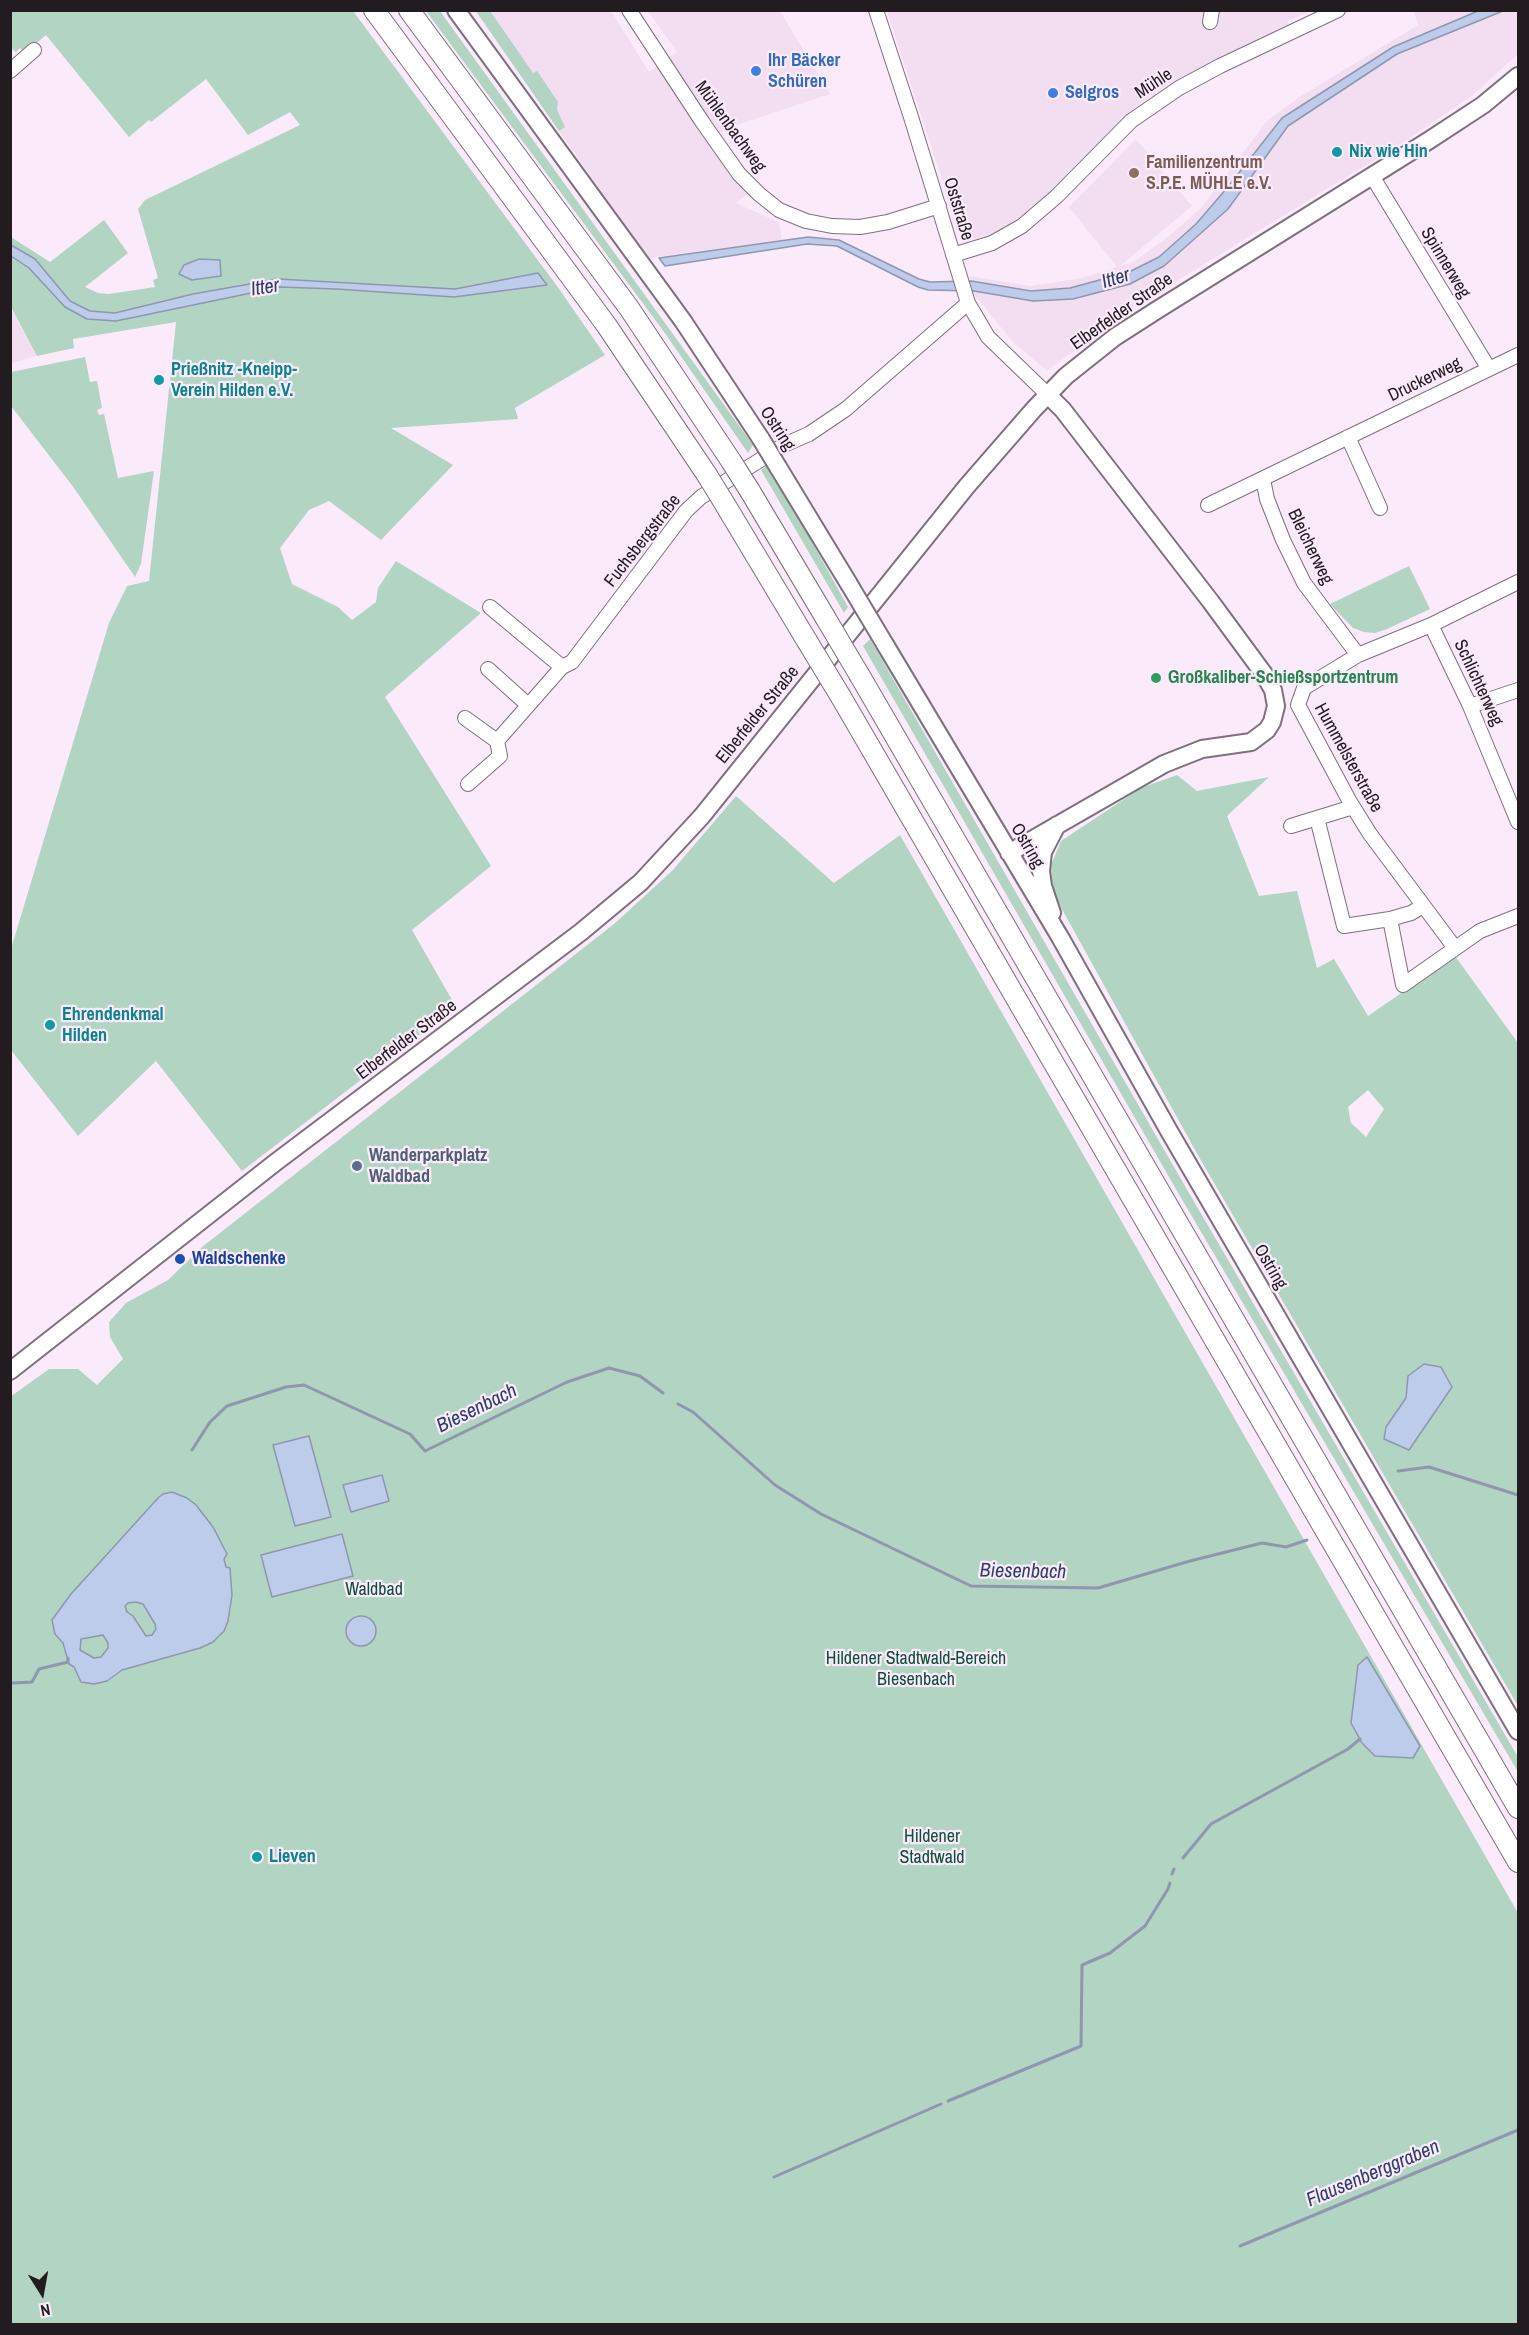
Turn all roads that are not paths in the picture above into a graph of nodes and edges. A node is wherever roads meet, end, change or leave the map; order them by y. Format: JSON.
{"nodes":[{"id":1,"x":374,"y":10,"type":"edge"},
{"id":2,"x":409,"y":10,"type":"edge"},
{"id":3,"x":456,"y":10,"type":"edge"},
{"id":4,"x":629,"y":10,"type":"edge"},
{"id":5,"x":876,"y":10,"type":"edge"},
{"id":6,"x":1338,"y":10,"type":"edge"},
{"id":7,"x":34,"y":50,"type":"dead end"},
{"id":8,"x":10,"y":71,"type":"edge"},
{"id":9,"x":1518,"y":76,"type":"edge"},
{"id":10,"x":1372,"y":176,"type":"junction"},
{"id":11,"x":939,"y":206,"type":"junction"},
{"id":12,"x":953,"y":255,"type":"junction"},
{"id":13,"x":966,"y":298,"type":"junction"},
{"id":14,"x":1518,"y":355,"type":"edge"},
{"id":15,"x":1489,"y":369,"type":"junction"},
{"id":16,"x":1047,"y":394,"type":"junction"},
{"id":17,"x":1348,"y":437,"type":"junction"},
{"id":18,"x":1263,"y":479,"type":"junction"},
{"id":19,"x":1208,"y":506,"type":"dead end"},
{"id":20,"x":1380,"y":508,"type":"dead end"},
{"id":21,"x":1518,"y":582,"type":"edge"},
{"id":22,"x":490,"y":607,"type":"dead end"},
{"id":23,"x":1431,"y":625,"type":"junction"},
{"id":24,"x":1358,"y":655,"type":"junction"},
{"id":25,"x":562,"y":667,"type":"junction"},
{"id":26,"x":488,"y":669,"type":"dead end"},
{"id":27,"x":1518,"y":690,"type":"edge"},
{"id":28,"x":528,"y":705,"type":"junction"},
{"id":29,"x":1470,"y":706,"type":"junction"},
{"id":30,"x":465,"y":718,"type":"dead end"},
{"id":31,"x":497,"y":741,"type":"junction"},
{"id":32,"x":468,"y":784,"type":"dead end"},
{"id":33,"x":1353,"y":807,"type":"junction"},
{"id":34,"x":1317,"y":818,"type":"junction"},
{"id":35,"x":1518,"y":822,"type":"edge"},
{"id":36,"x":1057,"y":825,"type":"junction"},
{"id":37,"x":1291,"y":826,"type":"dead end"},
{"id":38,"x":1009,"y":853,"type":"junction"},
{"id":39,"x":1423,"y":906,"type":"junction"},
{"id":40,"x":1518,"y":916,"type":"edge"},
{"id":41,"x":1390,"y":919,"type":"junction"},
{"id":42,"x":1060,"y":937,"type":"junction"},
{"id":43,"x":1455,"y":948,"type":"junction"},
{"id":44,"x":10,"y":1371,"type":"edge"},
{"id":45,"x":1518,"y":1731,"type":"edge"},
{"id":46,"x":1518,"y":1808,"type":"edge"},
{"id":47,"x":1518,"y":1862,"type":"edge"}],
"edges":[{"from":1,"to":47,"type":"highway","bridge":true},
{"from":2,"to":46,"type":"highway","bridge":true},
{"from":3,"to":38,"type":"main road","name":"Ostring","bridge":true},
{"from":4,"to":11,"type":"street","name":"Mühlenbachweg"},
{"from":5,"to":11,"type":"street","name":"Oststraße"},
{"from":6,"to":12,"type":"street","name":"Mühle"},
{"from":7,"to":8,"type":"street"},
{"from":9,"to":10,"type":"main road","name":"Elberfelder Straße"},
{"from":10,"to":15,"type":"street","name":"Spinnerweg"},
{"from":10,"to":16,"type":"main road","name":"Elberfelder Straße"},
{"from":11,"to":12,"type":"street","name":"Oststraße"},
{"from":12,"to":13,"type":"street","name":"Oststraße"},
{"from":13,"to":16,"type":"street","name":"Oststraße"},
{"from":13,"to":25,"type":"street","name":"Fuchsbergstraße"},
{"from":14,"to":15,"type":"street","name":"Druckerweg"},
{"from":15,"to":17,"type":"street","name":"Druckerweg"},
{"from":16,"to":36,"type":"main road"},
{"from":16,"to":44,"type":"main road","name":"Elberfelder Straße"},
{"from":17,"to":18,"type":"street","name":"Druckerweg"},
{"from":17,"to":20,"type":"street"},
{"from":18,"to":19,"type":"street","name":"Druckerweg"},
{"from":18,"to":24,"type":"street","name":"Bleicherweg"},
{"from":21,"to":23,"type":"street","name":"Hummelsterstraße"},
{"from":22,"to":25,"type":"street"},
{"from":23,"to":24,"type":"street","name":"Hummelsterstraße"},
{"from":23,"to":29,"type":"street","name":"Schlichterweg"},
{"from":24,"to":33,"type":"street","name":"Hummelsterstraße"},
{"from":25,"to":28,"type":"street","name":"Fuchsbergstraße"},
{"from":26,"to":28,"type":"street"},
{"from":27,"to":29,"type":"street"},
{"from":28,"to":31,"type":"street","name":"Fuchsbergstraße"},
{"from":29,"to":35,"type":"street","name":"Schlichterweg"},
{"from":30,"to":31,"type":"street"},
{"from":31,"to":32,"type":"street","name":"Fuchsbergstraße"},
{"from":33,"to":34,"type":"street"},
{"from":33,"to":39,"type":"street","name":"Hummelsterstraße"},
{"from":34,"to":37,"type":"street"},
{"from":34,"to":41,"type":"street"},
{"from":36,"to":38,"type":"main road"},
{"from":36,"to":42,"type":"main road"},
{"from":38,"to":42,"type":"main road","name":"Ostring"},
{"from":39,"to":41,"type":"street"},
{"from":39,"to":43,"type":"street","name":"Hummelsterstraße"},
{"from":40,"to":43,"type":"street"},
{"from":41,"to":43,"type":"street"},
{"from":42,"to":45,"type":"main road","name":"Ostring"}]}
